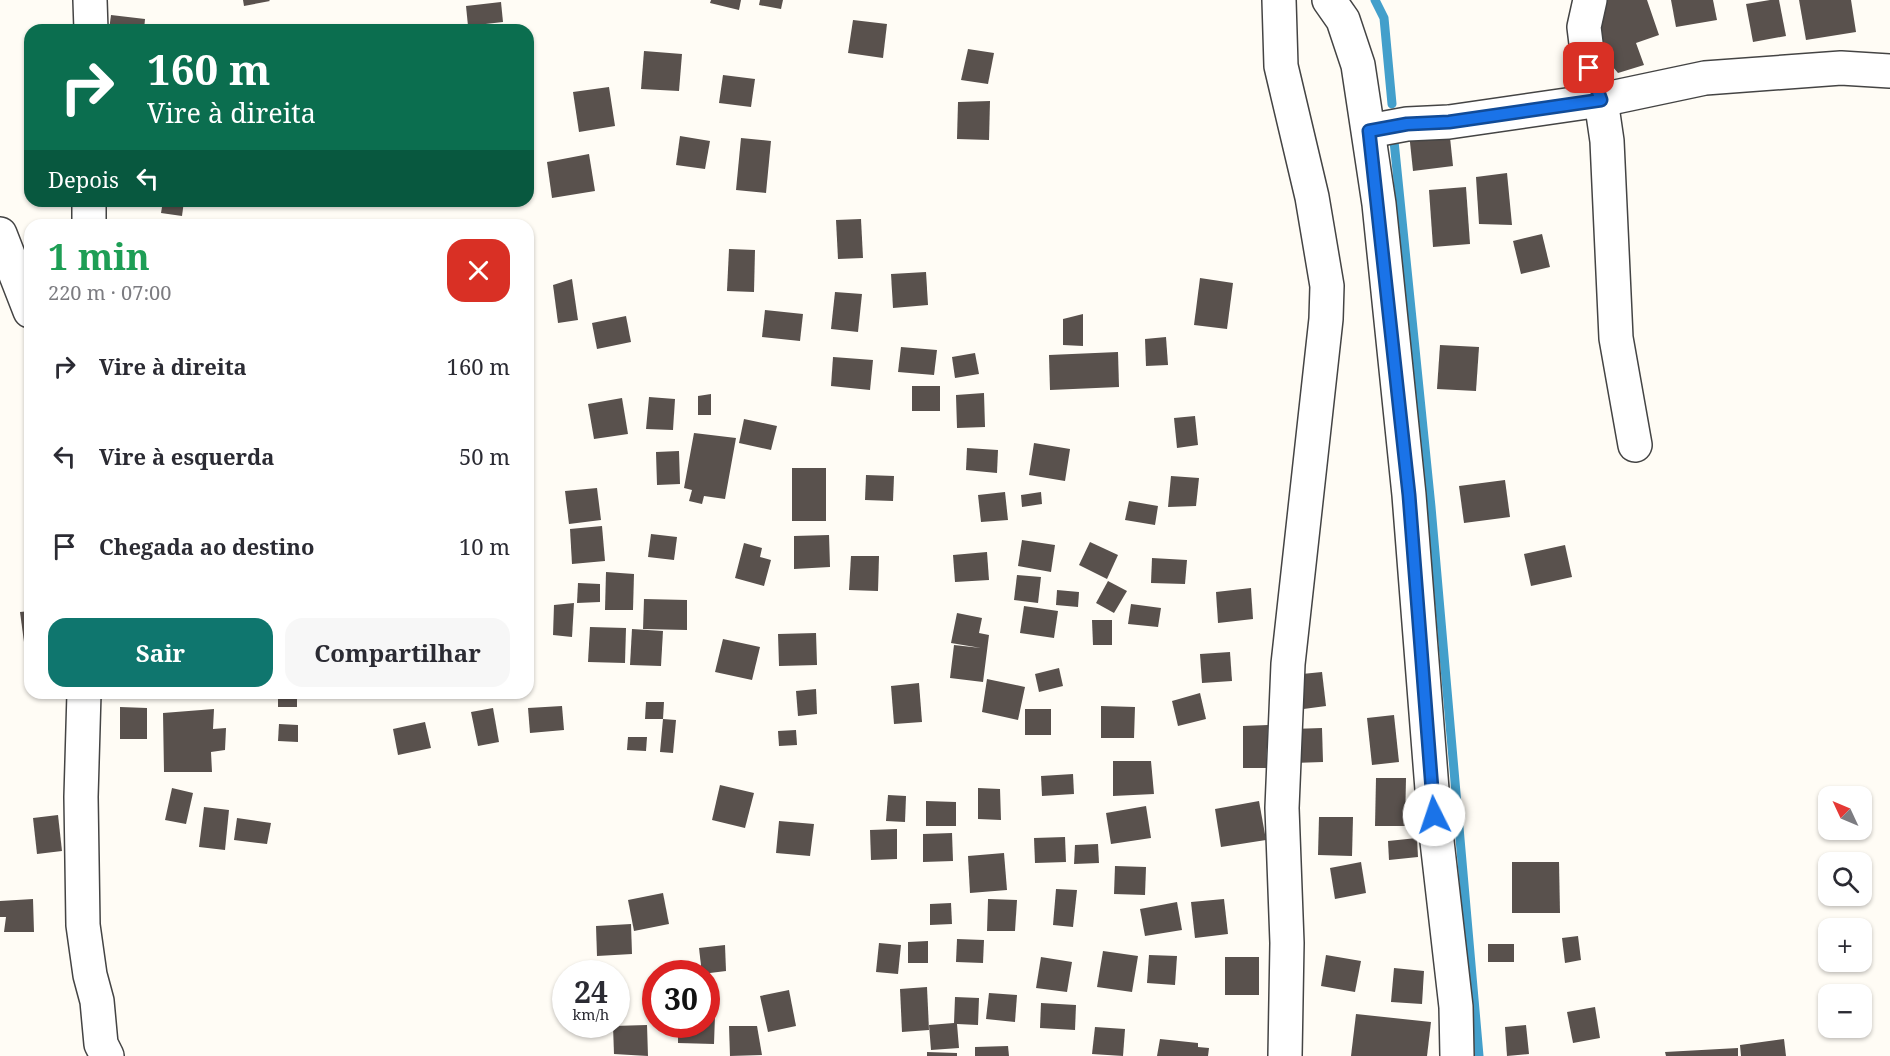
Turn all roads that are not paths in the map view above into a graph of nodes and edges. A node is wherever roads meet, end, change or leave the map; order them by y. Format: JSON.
{"nodes":[{"id":1,"x":90,"y":0,"type":"edge"},
{"id":2,"x":1279,"y":0,"type":"edge"},
{"id":3,"x":1329,"y":0,"type":"edge"},
{"id":4,"x":1590,"y":0,"type":"edge"},
{"id":5,"x":91,"y":24,"type":"edge"},
{"id":6,"x":1890,"y":71,"type":"edge"},
{"id":7,"x":1601,"y":100,"type":"junction"},
{"id":8,"x":1369,"y":131,"type":"junction"},
{"id":9,"x":0,"y":234,"type":"edge"},
{"id":10,"x":24,"y":296,"type":"edge"},
{"id":11,"x":1635,"y":444,"type":"dead end"},
{"id":12,"x":84,"y":699,"type":"edge"},
{"id":13,"x":107,"y":1056,"type":"edge"},
{"id":14,"x":1285,"y":1056,"type":"edge"},
{"id":15,"x":1457,"y":1056,"type":"edge"}],
"edges":[{"from":1,"to":5,"type":"street"},
{"from":2,"to":14,"type":"street"},
{"from":3,"to":8,"type":"street"},
{"from":4,"to":7,"type":"street"},
{"from":6,"to":7,"type":"street"},
{"from":7,"to":8,"type":"street"},
{"from":7,"to":11,"type":"street"},
{"from":8,"to":15,"type":"street"},
{"from":9,"to":10,"type":"street"},
{"from":12,"to":13,"type":"street"}]}
